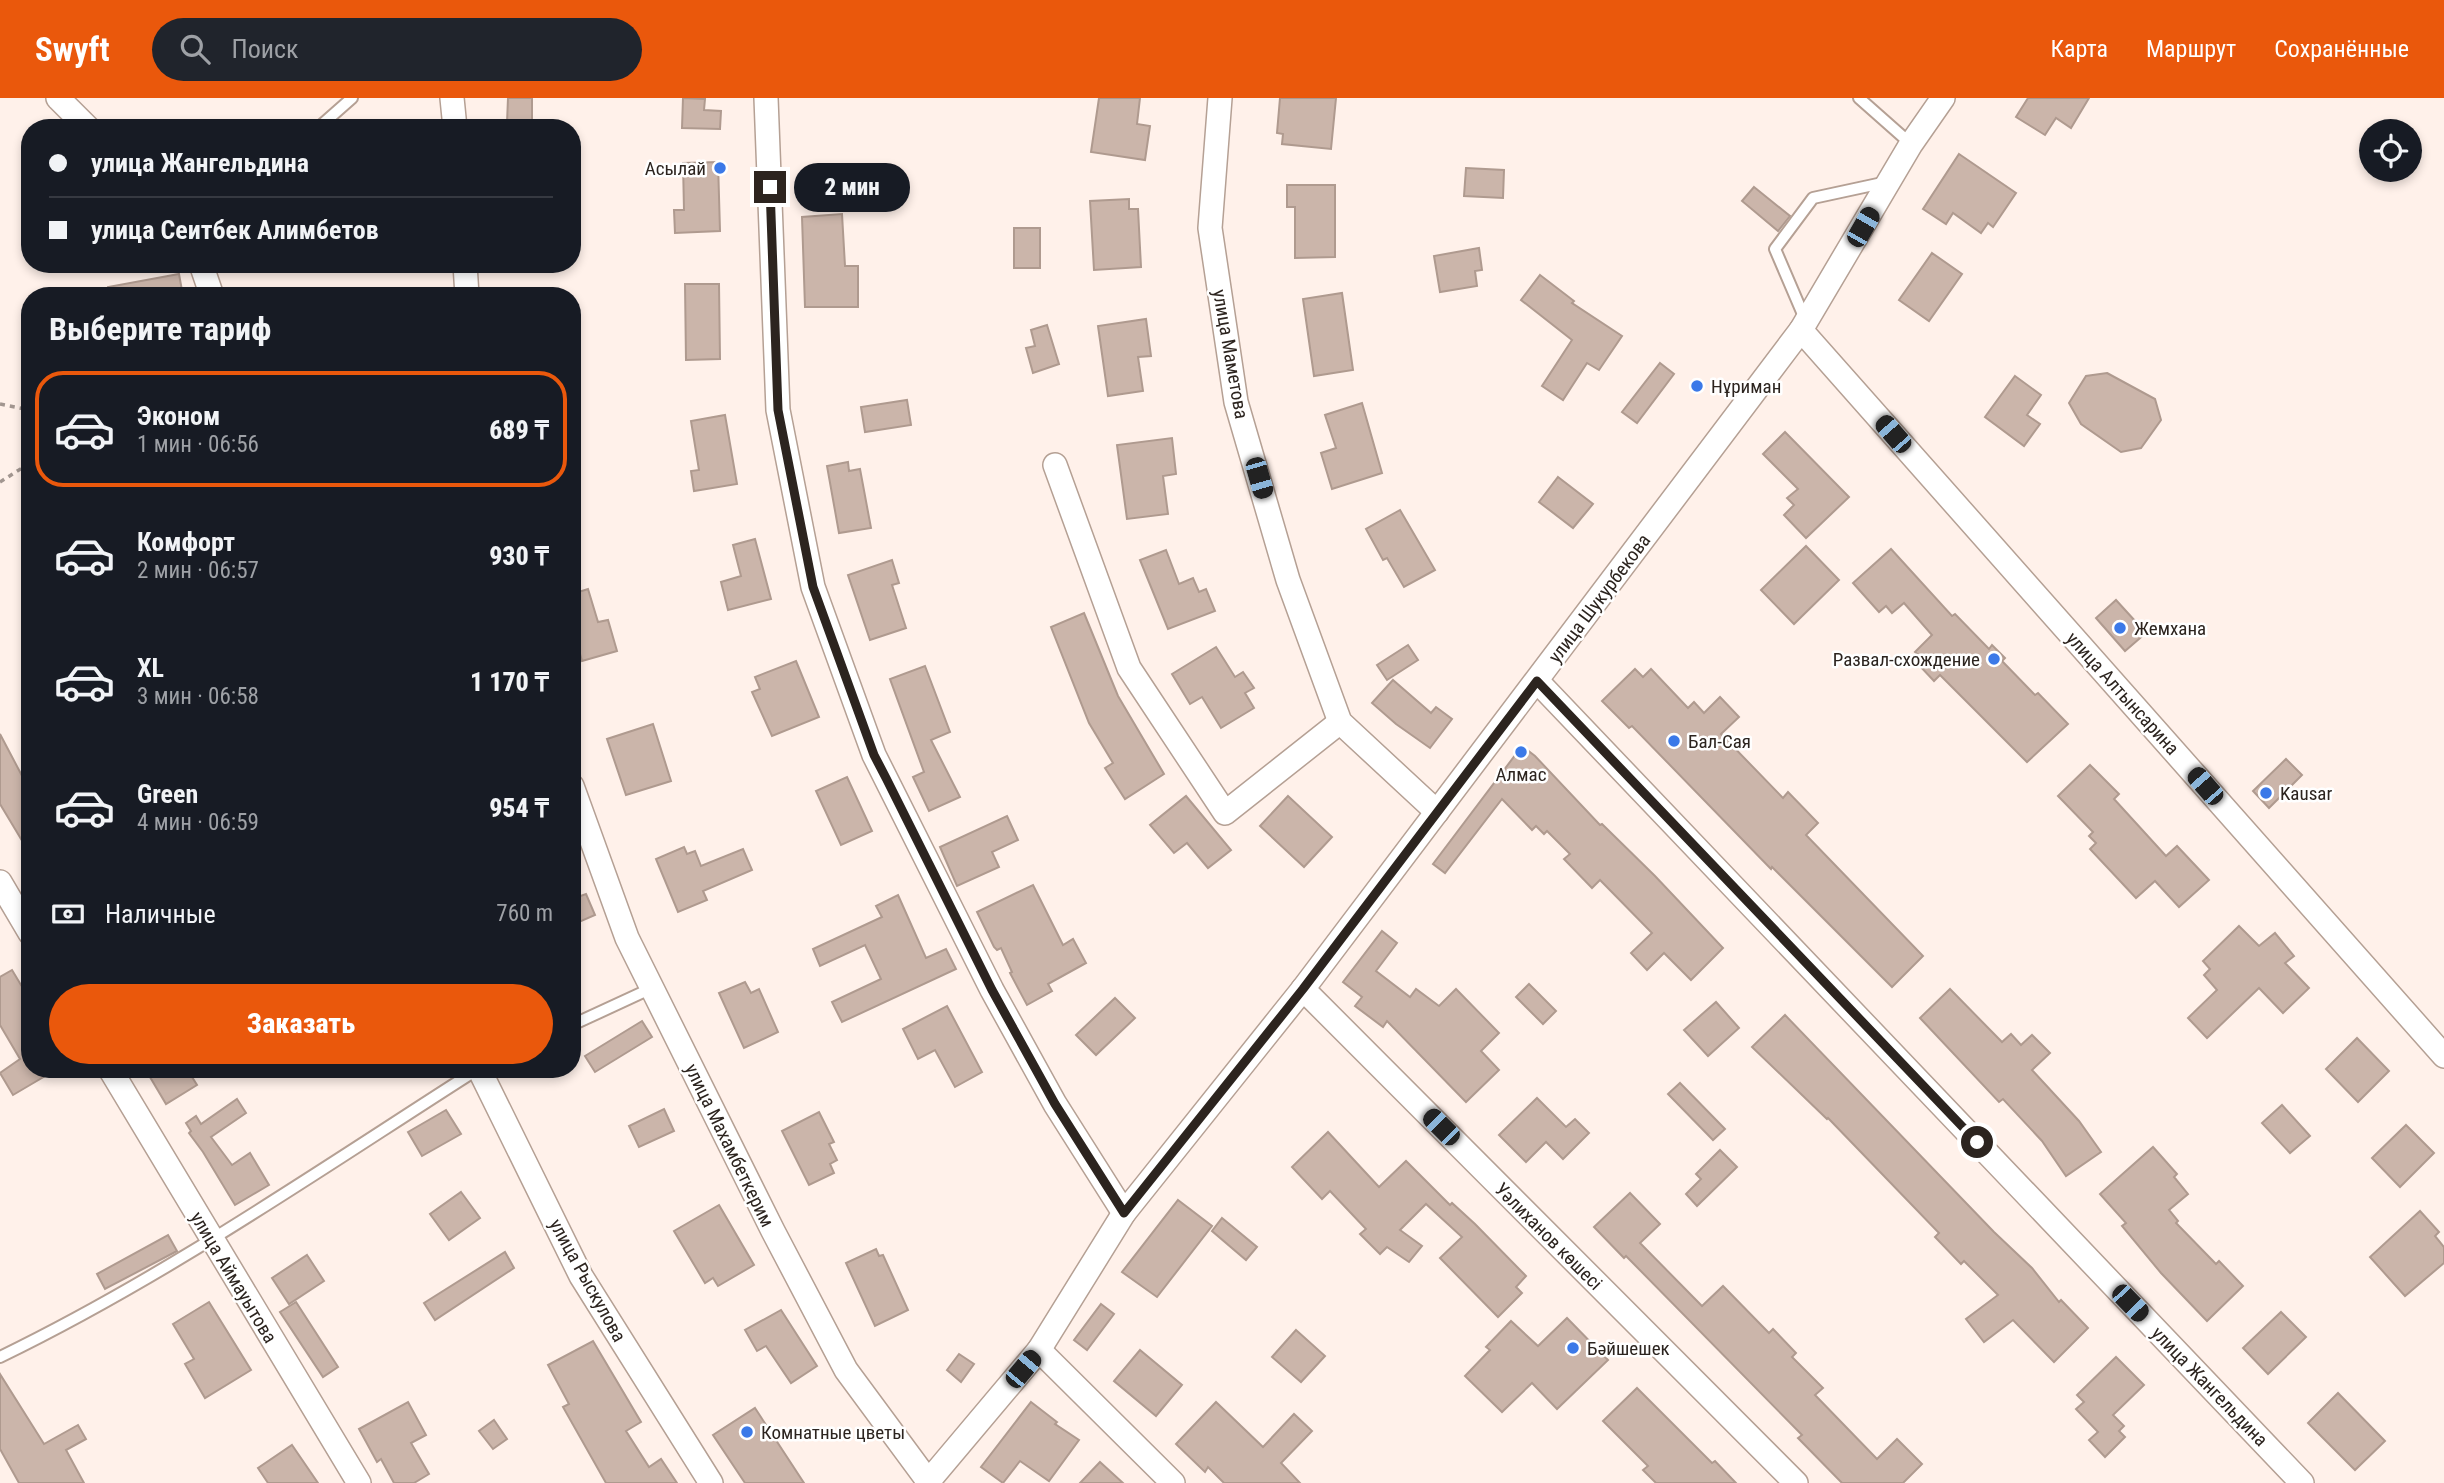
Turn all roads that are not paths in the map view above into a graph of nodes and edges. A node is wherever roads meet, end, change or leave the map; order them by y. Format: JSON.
{"nodes":[{"id":1,"x":58,"y":98,"type":"edge"},
{"id":2,"x":352,"y":98,"type":"edge"},
{"id":3,"x":453,"y":98,"type":"edge"},
{"id":4,"x":766,"y":98,"type":"edge"},
{"id":5,"x":1220,"y":98,"type":"edge"},
{"id":6,"x":1859,"y":98,"type":"edge"},
{"id":7,"x":1943,"y":98,"type":"edge"},
{"id":8,"x":79,"y":119,"type":"edge"},
{"id":9,"x":328,"y":119,"type":"edge"},
{"id":10,"x":454,"y":119,"type":"edge"},
{"id":11,"x":1912,"y":144,"type":"junction"},
{"id":12,"x":1890,"y":181,"type":"junction"},
{"id":13,"x":1804,"y":326,"type":"junction"},
{"id":14,"x":1055,"y":465,"type":"dead end"},
{"id":15,"x":1537,"y":681,"type":"junction"},
{"id":16,"x":1340,"y":722,"type":"junction"},
{"id":17,"x":581,"y":811,"type":"edge"},
{"id":18,"x":1437,"y":812,"type":"junction"},
{"id":19,"x":0,"y":882,"type":"edge"},
{"id":20,"x":21,"y":918,"type":"edge"},
{"id":21,"x":652,"y":988,"type":"junction"},
{"id":22,"x":1303,"y":989,"type":"junction"},
{"id":23,"x":581,"y":1021,"type":"edge"},
{"id":24,"x":2444,"y":1055,"type":"edge"},
{"id":25,"x":115,"y":1078,"type":"edge"},
{"id":26,"x":464,"y":1078,"type":"edge"},
{"id":27,"x":483,"y":1078,"type":"edge"},
{"id":28,"x":1124,"y":1213,"type":"junction"},
{"id":29,"x":211,"y":1239,"type":"junction"},
{"id":30,"x":1039,"y":1350,"type":"junction"},
{"id":31,"x":0,"y":1357,"type":"edge"},
{"id":32,"x":928,"y":1482,"type":"edge"},
{"id":33,"x":359,"y":1483,"type":"edge"},
{"id":34,"x":711,"y":1483,"type":"edge"},
{"id":35,"x":1173,"y":1483,"type":"edge"},
{"id":36,"x":1796,"y":1483,"type":"edge"},
{"id":37,"x":2302,"y":1483,"type":"edge"}],
"edges":[{"from":1,"to":8,"type":"street"},
{"from":2,"to":9,"type":"lane"},
{"from":3,"to":10,"type":"street"},
{"from":4,"to":28,"type":"street"},
{"from":5,"to":16,"type":"street","name":"улица Маметова"},
{"from":6,"to":11,"type":"lane"},
{"from":7,"to":11,"type":"street","name":"улица Шукурбекова"},
{"from":11,"to":12,"type":"street","name":"улица Шукурбекова"},
{"from":12,"to":13,"type":"street","name":"улица Шукурбекова"},
{"from":12,"to":13,"type":"lane"},
{"from":13,"to":15,"type":"street","name":"улица Шукурбекова"},
{"from":13,"to":24,"type":"street","name":"улица Алтынсарина"},
{"from":14,"to":16,"type":"street"},
{"from":15,"to":18,"type":"street","name":"улица Шукурбекова"},
{"from":15,"to":37,"type":"street","name":"улица Жангельдина"},
{"from":16,"to":18,"type":"street","name":"улица Маметова"},
{"from":17,"to":21,"type":"street","name":"улица Махамбеткерим"},
{"from":18,"to":22,"type":"street","name":"улица Шукурбекова"},
{"from":19,"to":20,"type":"street"},
{"from":21,"to":23,"type":"lane"},
{"from":21,"to":32,"type":"street","name":"улица Махамбеткерим"},
{"from":22,"to":28,"type":"street","name":"улица Шукурбекова"},
{"from":22,"to":36,"type":"street","name":"Уәлиханов көшесі"},
{"from":25,"to":29,"type":"street","name":"улица Аймауытова"},
{"from":26,"to":29,"type":"lane"},
{"from":27,"to":34,"type":"street","name":"улица Рыскулова"},
{"from":28,"to":30,"type":"street","name":"улица Шукурбекова"},
{"from":29,"to":31,"type":"lane"},
{"from":29,"to":33,"type":"street","name":"улица Аймауытова"},
{"from":30,"to":32,"type":"street","name":"улица Шукурбекова"},
{"from":30,"to":35,"type":"street"}]}
